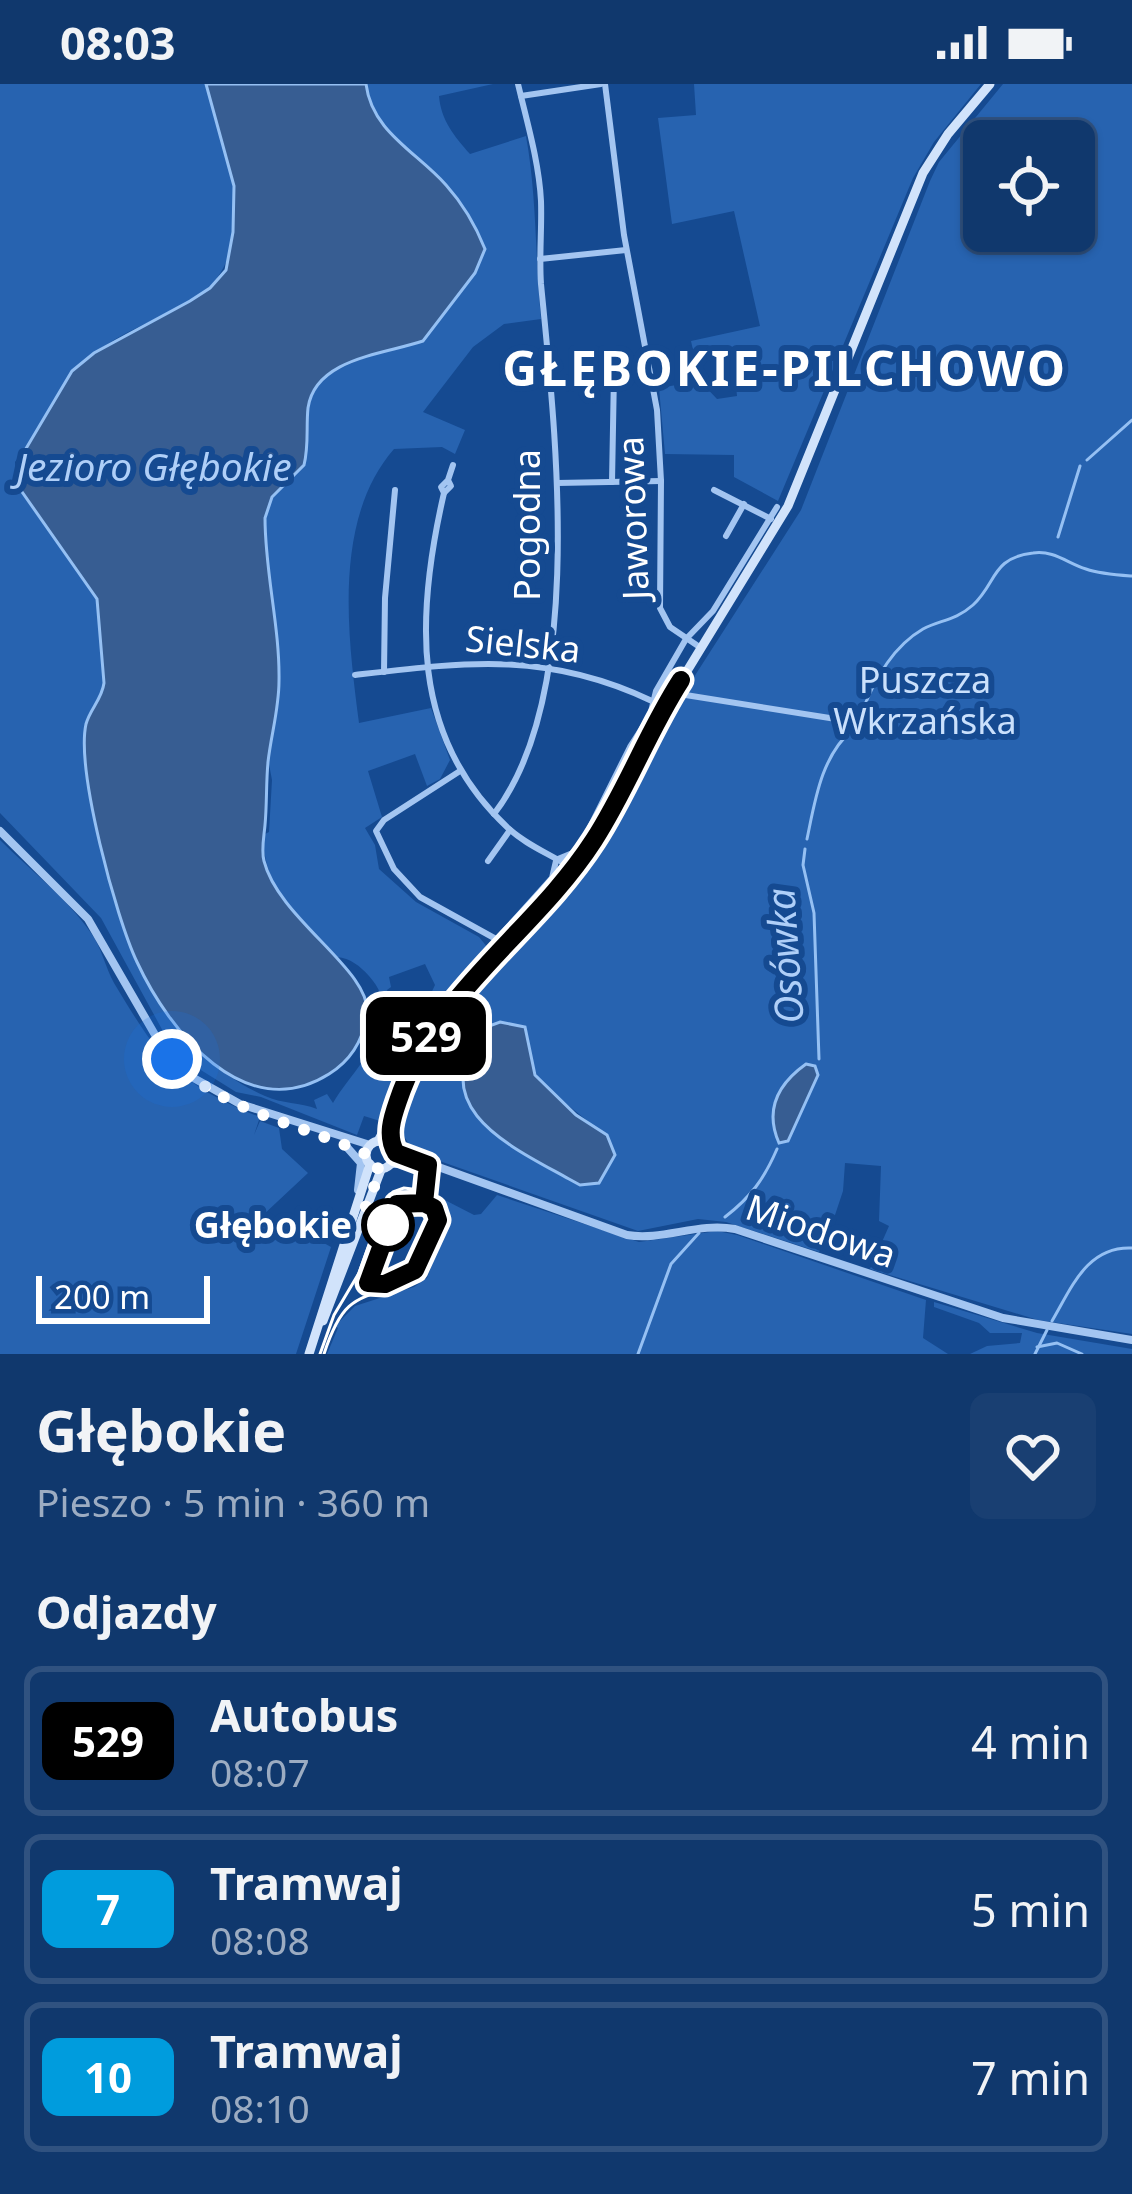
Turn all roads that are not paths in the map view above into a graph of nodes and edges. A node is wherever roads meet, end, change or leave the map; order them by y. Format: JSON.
{"nodes":[{"id":1,"x":518,"y":84,"type":"edge"},
{"id":2,"x":603,"y":84,"type":"edge"},
{"id":3,"x":990,"y":84,"type":"edge"},
{"id":4,"x":520,"y":96,"type":"junction"},
{"id":5,"x":626,"y":250,"type":"junction"},
{"id":6,"x":540,"y":259,"type":"junction"},
{"id":7,"x":614,"y":374,"type":"dead end"},
{"id":8,"x":453,"y":465,"type":"dead end"},
{"id":9,"x":661,"y":481,"type":"junction"},
{"id":10,"x":612,"y":482,"type":"junction"},
{"id":11,"x":555,"y":483,"type":"junction"},
{"id":12,"x":395,"y":490,"type":"dead end"},
{"id":13,"x":714,"y":490,"type":"dead end"},
{"id":14,"x":743,"y":504,"type":"junction"},
{"id":15,"x":777,"y":507,"type":"dead end"},
{"id":16,"x":771,"y":519,"type":"junction"},
{"id":17,"x":726,"y":536,"type":"dead end"},
{"id":18,"x":686,"y":640,"type":"junction"},
{"id":19,"x":701,"y":649,"type":"junction"},
{"id":20,"x":428,"y":665,"type":"junction"},
{"id":21,"x":549,"y":669,"type":"junction"},
{"id":22,"x":384,"y":671,"type":"junction"},
{"id":23,"x":355,"y":676,"type":"dead end"},
{"id":24,"x":673,"y":693,"type":"junction"},
{"id":25,"x":652,"y":701,"type":"junction"},
{"id":26,"x":836,"y":718,"type":"dead end"},
{"id":27,"x":460,"y":771,"type":"junction"},
{"id":28,"x":494,"y":814,"type":"junction"},
{"id":29,"x":509,"y":830,"type":"junction"},
{"id":30,"x":0,"y":831,"type":"edge"},
{"id":31,"x":488,"y":861,"type":"dead end"},
{"id":32,"x":556,"y":861,"type":"junction"},
{"id":33,"x":571,"y":872,"type":"junction"},
{"id":34,"x":502,"y":941,"type":"junction"},
{"id":35,"x":392,"y":1117,"type":"junction"},
{"id":36,"x":297,"y":1124,"type":"junction"},
{"id":37,"x":345,"y":1145,"type":"junction"},
{"id":38,"x":393,"y":1149,"type":"junction"},
{"id":39,"x":371,"y":1151,"type":"junction"},
{"id":40,"x":428,"y":1165,"type":"junction"},
{"id":41,"x":386,"y":1167,"type":"junction"},
{"id":42,"x":351,"y":1221,"type":"junction"},
{"id":43,"x":1132,"y":1340,"type":"edge"},
{"id":44,"x":310,"y":1354,"type":"edge"}],
"edges":[{"from":1,"to":4,"type":"street","name":"Pogodna"},
{"from":2,"to":4,"type":"street"},
{"from":2,"to":5,"type":"street","name":"Jaworowa"},
{"from":3,"to":19,"type":"main road"},
{"from":4,"to":6,"type":"street","name":"Pogodna"},
{"from":5,"to":6,"type":"street"},
{"from":5,"to":9,"type":"street","name":"Jaworowa"},
{"from":6,"to":11,"type":"street","name":"Pogodna"},
{"from":7,"to":10,"type":"street"},
{"from":8,"to":20,"type":"street"},
{"from":9,"to":10,"type":"street"},
{"from":9,"to":18,"type":"street","name":"Jaworowa"},
{"from":10,"to":11,"type":"street"},
{"from":11,"to":21,"type":"street","name":"Pogodna"},
{"from":12,"to":22,"type":"street"},
{"from":13,"to":14,"type":"street"},
{"from":14,"to":16,"type":"street"},
{"from":14,"to":17,"type":"street"},
{"from":15,"to":16,"type":"street"},
{"from":16,"to":18,"type":"street"},
{"from":18,"to":19,"type":"street","name":"Jaworowa"},
{"from":18,"to":25,"type":"street"},
{"from":19,"to":24,"type":"main road"},
{"from":20,"to":21,"type":"street","name":"Sielska"},
{"from":20,"to":22,"type":"street","name":"Sielska"},
{"from":20,"to":27,"type":"street"},
{"from":21,"to":25,"type":"street","name":"Sielska"},
{"from":21,"to":28,"type":"street","name":"Pogodna"},
{"from":22,"to":23,"type":"street","name":"Sielska"},
{"from":24,"to":26,"type":"street"},
{"from":24,"to":33,"type":"main road"},
{"from":25,"to":32,"type":"street"},
{"from":27,"to":28,"type":"street"},
{"from":27,"to":34,"type":"street"},
{"from":28,"to":29,"type":"street"},
{"from":29,"to":31,"type":"street"},
{"from":29,"to":32,"type":"street"},
{"from":30,"to":36,"type":"street"},
{"from":32,"to":33,"type":"street"},
{"from":32,"to":34,"type":"street"},
{"from":33,"to":34,"type":"main road"},
{"from":34,"to":35,"type":"main road"},
{"from":35,"to":38,"type":"main road"},
{"from":35,"to":39,"type":"main road"},
{"from":36,"to":37,"type":"street"},
{"from":36,"to":39,"type":"street"},
{"from":37,"to":39,"type":"street"},
{"from":37,"to":42,"type":"street"},
{"from":38,"to":39,"type":"main road"},
{"from":38,"to":40,"type":"street","name":"Miodowa"},
{"from":38,"to":41,"type":"main road"},
{"from":39,"to":41,"type":"main road"},
{"from":39,"to":42,"type":"main road"},
{"from":40,"to":41,"type":"street","name":"Miodowa"},
{"from":40,"to":43,"type":"street","name":"Miodowa"},
{"from":41,"to":44,"type":"main road"},
{"from":42,"to":44,"type":"main road"}]}
